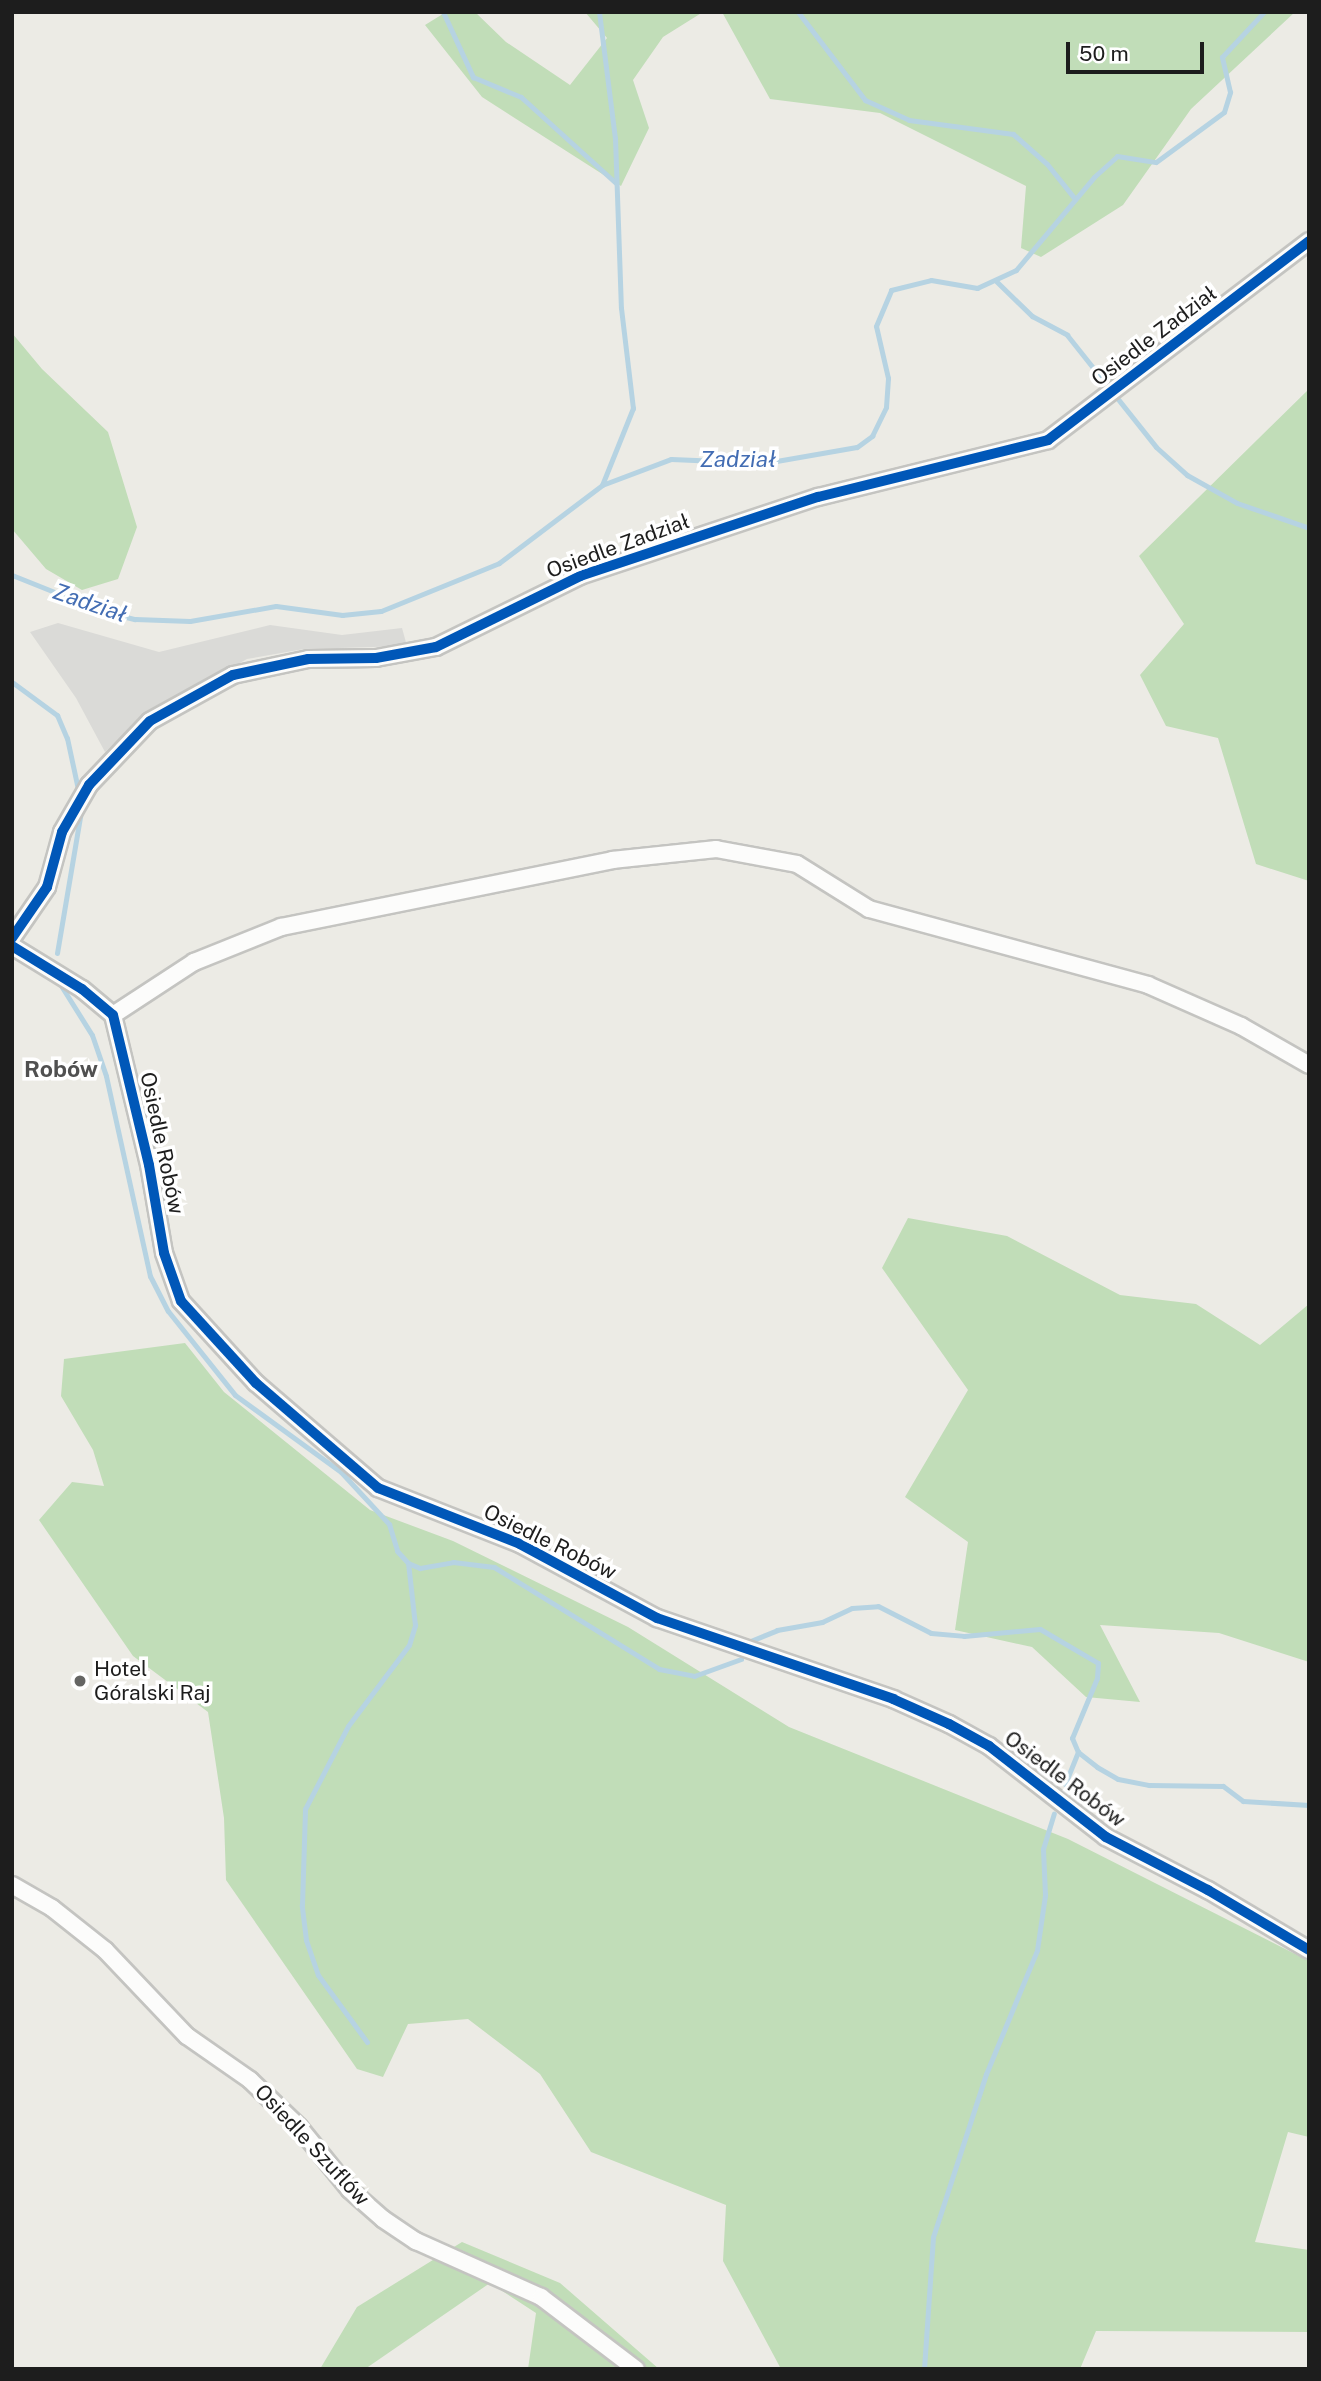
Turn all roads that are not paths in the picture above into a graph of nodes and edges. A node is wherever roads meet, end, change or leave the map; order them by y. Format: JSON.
{"nodes":[{"id":1,"x":1309,"y":242,"type":"edge"},
{"id":2,"x":12,"y":938,"type":"edge"},
{"id":3,"x":12,"y":946,"type":"edge"},
{"id":4,"x":113,"y":1015,"type":"junction"},
{"id":5,"x":1309,"y":1065,"type":"edge"},
{"id":6,"x":12,"y":1885,"type":"edge"},
{"id":7,"x":1309,"y":1950,"type":"edge"},
{"id":8,"x":636,"y":2369,"type":"edge"}],
"edges":[{"from":1,"to":2,"type":"street","name":"Osiedle Zadział"},
{"from":3,"to":4,"type":"street"},
{"from":4,"to":5,"type":"street"},
{"from":4,"to":7,"type":"street","name":"Osiedle Robów"},
{"from":6,"to":8,"type":"street","name":"Osiedle Szuflów"}]}
